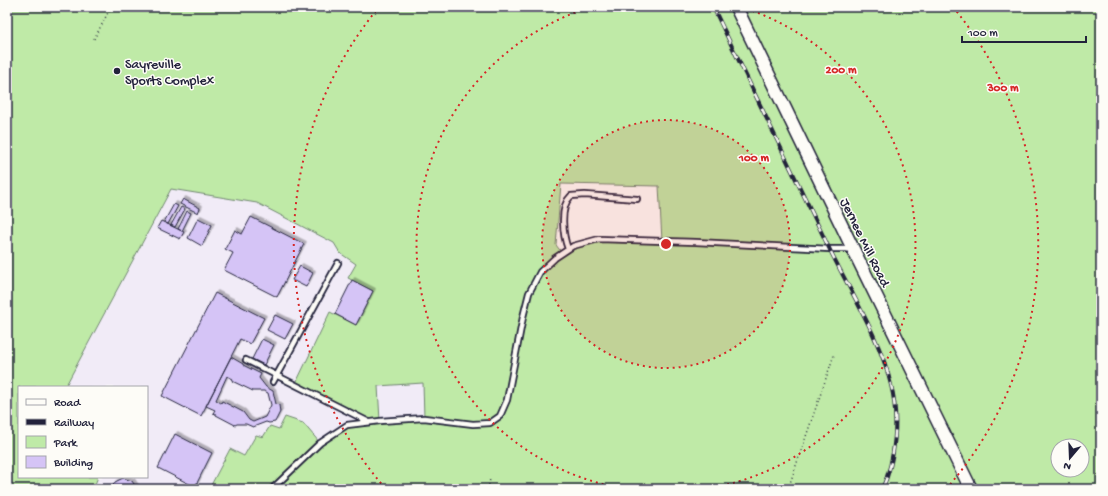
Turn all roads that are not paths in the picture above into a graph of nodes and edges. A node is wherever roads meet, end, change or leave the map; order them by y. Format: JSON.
{"nodes":[{"id":1,"x":736,"y":7,"type":"edge"},
{"id":2,"x":637,"y":199,"type":"dead end"},
{"id":3,"x":568,"y":249,"type":"junction"},
{"id":4,"x":853,"y":249,"type":"junction"},
{"id":5,"x":338,"y":263,"type":"dead end"},
{"id":6,"x":246,"y":360,"type":"dead end"},
{"id":7,"x":277,"y":375,"type":"junction"},
{"id":8,"x":273,"y":382,"type":"dead end"},
{"id":9,"x":369,"y":422,"type":"junction"},
{"id":10,"x":272,"y":489,"type":"edge"},
{"id":11,"x":971,"y":489,"type":"edge"}],
"edges":[{"from":1,"to":4,"type":"street","name":"Jernee Mill Road"},
{"from":2,"to":3,"type":"lane"},
{"from":3,"to":4,"type":"lane"},
{"from":3,"to":9,"type":"lane"},
{"from":4,"to":11,"type":"street","name":"Jernee Mill Road"},
{"from":5,"to":7,"type":"lane"},
{"from":6,"to":7,"type":"lane"},
{"from":7,"to":8,"type":"lane"},
{"from":7,"to":9,"type":"lane"},
{"from":9,"to":10,"type":"lane"}]}
